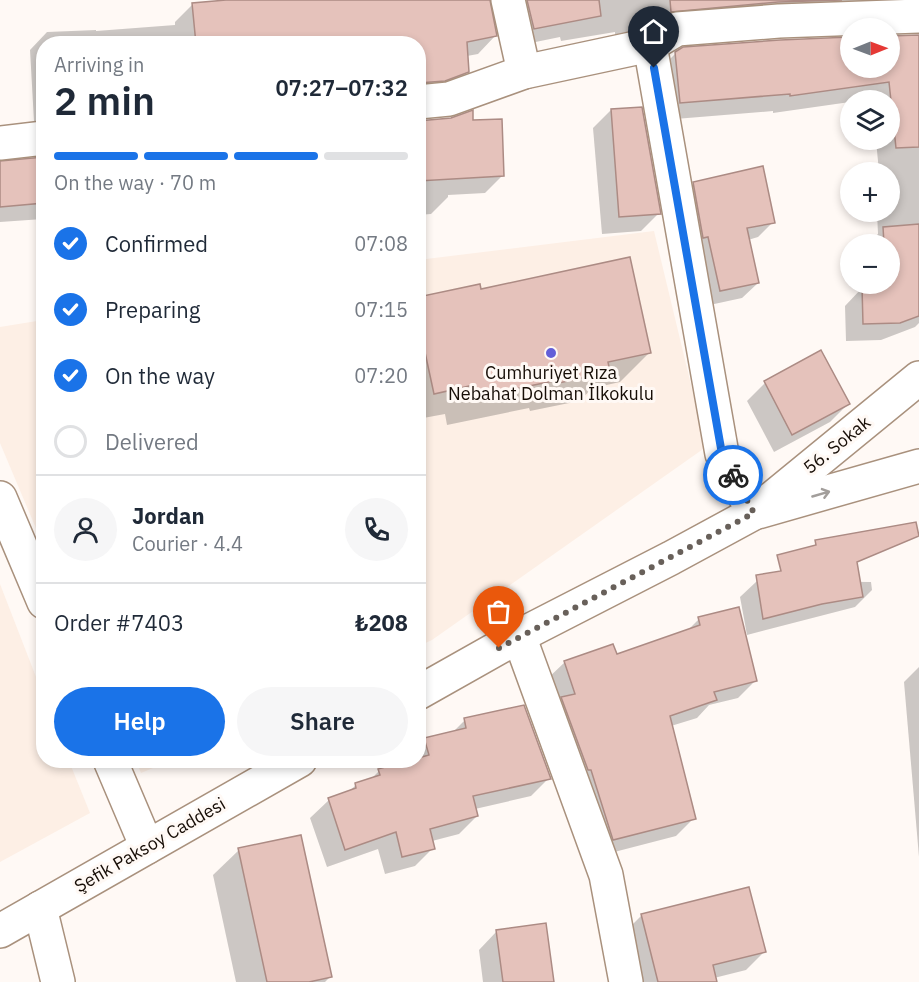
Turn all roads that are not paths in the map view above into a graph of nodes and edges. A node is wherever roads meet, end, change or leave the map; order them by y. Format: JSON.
{"nodes":[{"id":1,"x":508,"y":0,"type":"edge"},
{"id":2,"x":919,"y":16,"type":"edge"},
{"id":3,"x":650,"y":45,"type":"junction"},
{"id":4,"x":524,"y":72,"type":"junction"},
{"id":5,"x":426,"y":101,"type":"edge"},
{"id":6,"x":36,"y":139,"type":"edge"},
{"id":7,"x":0,"y":143,"type":"edge"},
{"id":8,"x":919,"y":378,"type":"edge"},
{"id":9,"x":919,"y":466,"type":"edge"},
{"id":10,"x":0,"y":498,"type":"edge"},
{"id":11,"x":754,"y":513,"type":"junction"},
{"id":12,"x":36,"y":583,"type":"edge"},
{"id":13,"x":519,"y":636,"type":"junction"},
{"id":14,"x":426,"y":688,"type":"edge"},
{"id":15,"x":113,"y":768,"type":"edge"},
{"id":16,"x":286,"y":768,"type":"edge"},
{"id":17,"x":147,"y":847,"type":"junction"},
{"id":18,"x":40,"y":908,"type":"junction"},
{"id":19,"x":0,"y":931,"type":"edge"},
{"id":20,"x":58,"y":982,"type":"edge"},
{"id":21,"x":626,"y":982,"type":"edge"}],
"edges":[{"from":1,"to":4,"type":"street"},
{"from":2,"to":3,"type":"street"},
{"from":3,"to":4,"type":"street"},
{"from":3,"to":11,"type":"street"},
{"from":4,"to":5,"type":"street"},
{"from":6,"to":7,"type":"street"},
{"from":8,"to":11,"type":"street","name":"56. Sokak"},
{"from":11,"to":9,"type":"street","one_way":true},
{"from":10,"to":12,"type":"street"},
{"from":11,"to":13,"type":"street"},
{"from":13,"to":14,"type":"street"},
{"from":13,"to":21,"type":"street"},
{"from":15,"to":17,"type":"street"},
{"from":16,"to":17,"type":"street","name":"Şefik Paksoy Caddesi"},
{"from":17,"to":18,"type":"street","name":"Şefik Paksoy Caddesi"},
{"from":18,"to":19,"type":"street","name":"Şefik Paksoy Caddesi"},
{"from":18,"to":20,"type":"street"}]}
